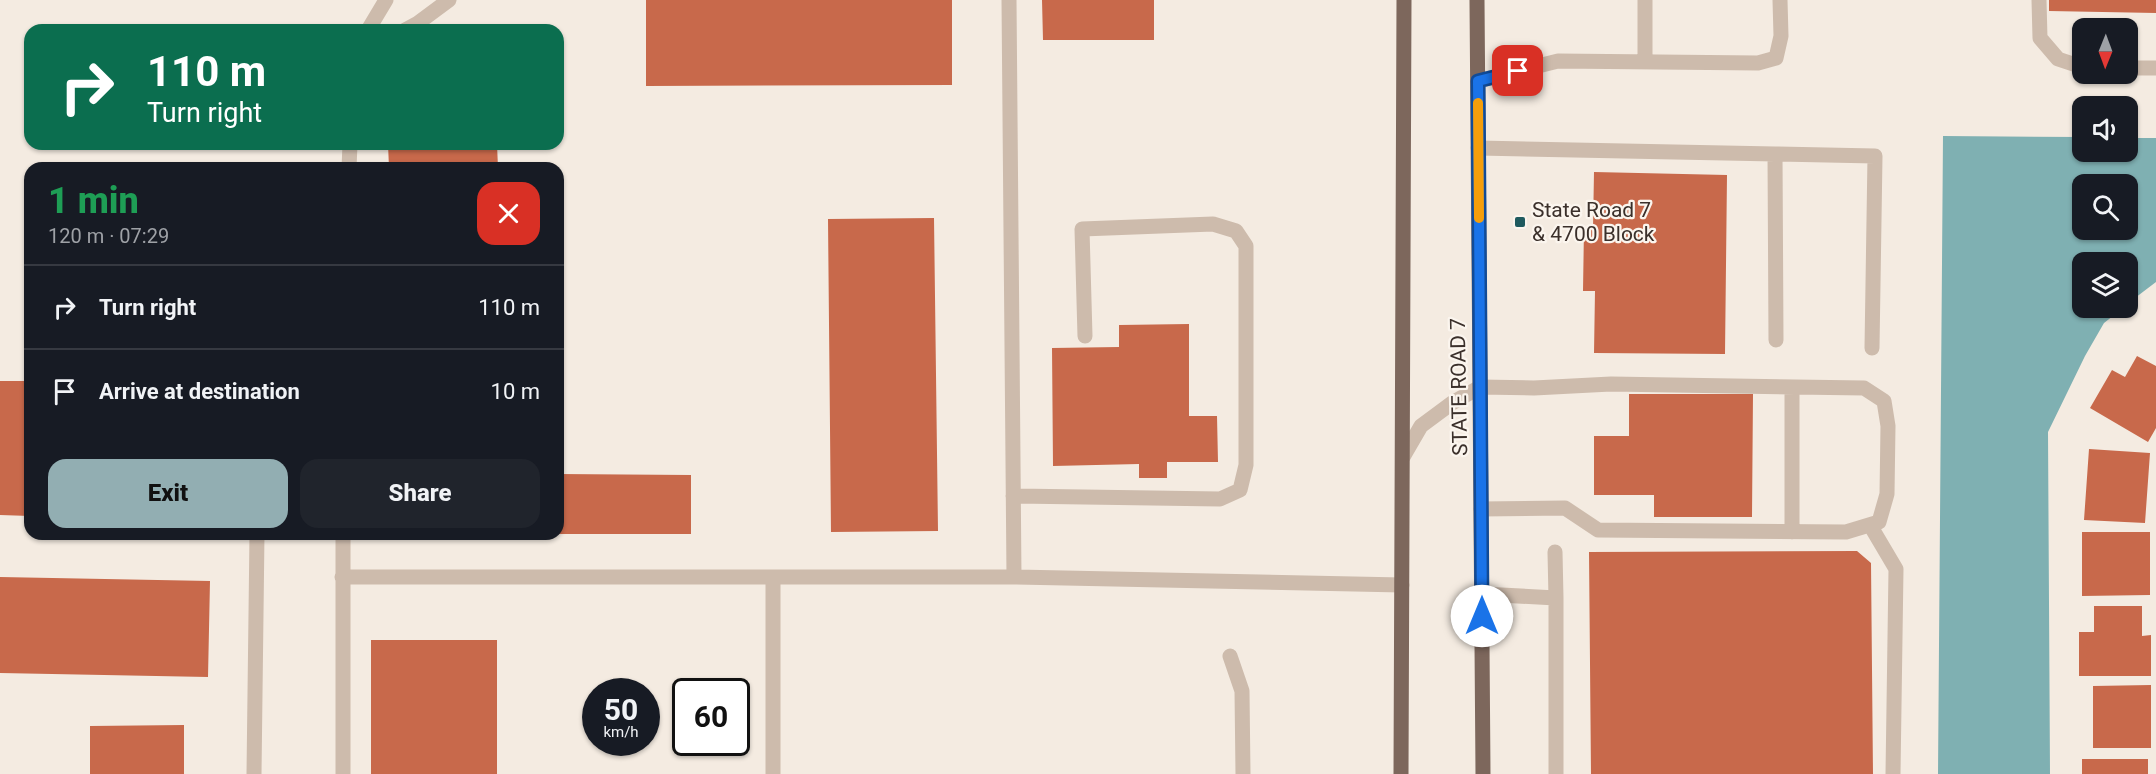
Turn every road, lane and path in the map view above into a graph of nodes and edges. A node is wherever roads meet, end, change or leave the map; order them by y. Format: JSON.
{"nodes":[{"id":1,"x":386,"y":0,"type":"edge"},
{"id":2,"x":449,"y":0,"type":"edge"},
{"id":3,"x":1009,"y":0,"type":"edge"},
{"id":4,"x":1404,"y":0,"type":"edge"},
{"id":5,"x":1478,"y":0,"type":"edge"},
{"id":6,"x":1645,"y":0,"type":"edge"},
{"id":7,"x":1780,"y":0,"type":"edge"},
{"id":8,"x":2039,"y":0,"type":"edge"},
{"id":9,"x":372,"y":24,"type":"edge"},
{"id":10,"x":416,"y":24,"type":"edge"},
{"id":11,"x":1645,"y":62,"type":"junction"},
{"id":12,"x":2072,"y":64,"type":"edge"},
{"id":13,"x":2138,"y":68,"type":"edge"},
{"id":14,"x":2156,"y":68,"type":"edge"},
{"id":15,"x":1478,"y":81,"type":"junction"},
{"id":16,"x":1478,"y":148,"type":"junction"},
{"id":17,"x":1776,"y":154,"type":"junction"},
{"id":18,"x":1085,"y":336,"type":"dead end"},
{"id":19,"x":1776,"y":340,"type":"dead end"},
{"id":20,"x":1872,"y":348,"type":"dead end"},
{"id":21,"x":1480,"y":387,"type":"junction"},
{"id":22,"x":1792,"y":387,"type":"junction"},
{"id":23,"x":1403,"y":457,"type":"junction"},
{"id":24,"x":1013,"y":496,"type":"junction"},
{"id":25,"x":1481,"y":508,"type":"junction"},
{"id":26,"x":1870,"y":525,"type":"junction"},
{"id":27,"x":1792,"y":532,"type":"junction"},
{"id":28,"x":257,"y":540,"type":"edge"},
{"id":29,"x":343,"y":540,"type":"edge"},
{"id":30,"x":1555,"y":552,"type":"dead end"},
{"id":31,"x":342,"y":577,"type":"junction"},
{"id":32,"x":773,"y":577,"type":"junction"},
{"id":33,"x":1014,"y":577,"type":"junction"},
{"id":34,"x":1402,"y":585,"type":"junction"},
{"id":35,"x":1482,"y":594,"type":"junction"},
{"id":36,"x":1556,"y":598,"type":"junction"},
{"id":37,"x":1230,"y":656,"type":"dead end"},
{"id":38,"x":254,"y":774,"type":"edge"},
{"id":39,"x":343,"y":774,"type":"edge"},
{"id":40,"x":773,"y":774,"type":"edge"},
{"id":41,"x":1243,"y":774,"type":"edge"},
{"id":42,"x":1401,"y":774,"type":"edge"},
{"id":43,"x":1483,"y":774,"type":"edge"},
{"id":44,"x":1556,"y":774,"type":"edge"},
{"id":45,"x":1893,"y":774,"type":"edge"}],
"edges":[{"from":1,"to":9,"type":"street"},
{"from":2,"to":10,"type":"street"},
{"from":3,"to":24,"type":"street"},
{"from":4,"to":23,"type":"main road"},
{"from":5,"to":15,"type":"main road","name":"STATE ROAD 7"},
{"from":6,"to":11,"type":"street"},
{"from":7,"to":11,"type":"street"},
{"from":8,"to":12,"type":"street"},
{"from":11,"to":15,"type":"street"},
{"from":13,"to":14,"type":"street"},
{"from":15,"to":16,"type":"main road","name":"STATE ROAD 7"},
{"from":16,"to":17,"type":"street"},
{"from":16,"to":21,"type":"main road","name":"STATE ROAD 7"},
{"from":17,"to":19,"type":"street"},
{"from":17,"to":20,"type":"street"},
{"from":18,"to":24,"type":"street"},
{"from":21,"to":22,"type":"street"},
{"from":21,"to":23,"type":"street"},
{"from":21,"to":25,"type":"main road","name":"STATE ROAD 7"},
{"from":22,"to":26,"type":"street"},
{"from":22,"to":27,"type":"street"},
{"from":23,"to":34,"type":"main road"},
{"from":24,"to":33,"type":"street"},
{"from":25,"to":27,"type":"street"},
{"from":25,"to":35,"type":"main road","name":"STATE ROAD 7"},
{"from":26,"to":27,"type":"street"},
{"from":26,"to":45,"type":"street"},
{"from":28,"to":38,"type":"street"},
{"from":29,"to":31,"type":"street"},
{"from":30,"to":36,"type":"street"},
{"from":31,"to":32,"type":"street"},
{"from":31,"to":39,"type":"street"},
{"from":32,"to":33,"type":"street"},
{"from":32,"to":40,"type":"street"},
{"from":33,"to":34,"type":"street"},
{"from":34,"to":42,"type":"main road"},
{"from":35,"to":36,"type":"street"},
{"from":35,"to":43,"type":"main road","name":"STATE ROAD 7"},
{"from":36,"to":44,"type":"street"},
{"from":37,"to":41,"type":"street"}]}
